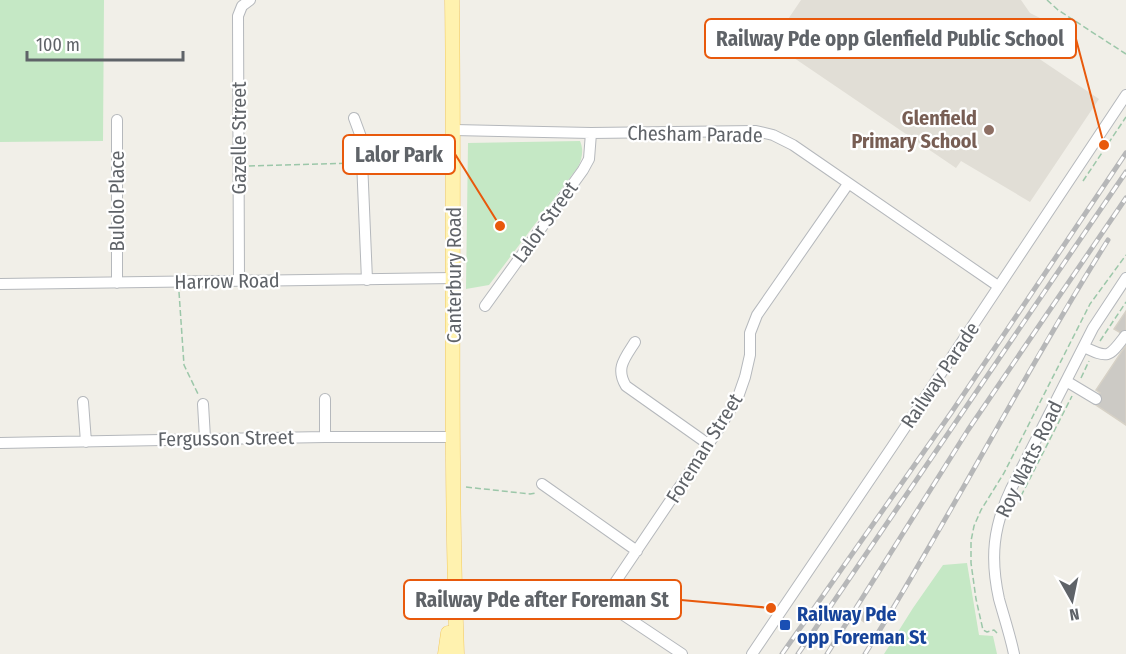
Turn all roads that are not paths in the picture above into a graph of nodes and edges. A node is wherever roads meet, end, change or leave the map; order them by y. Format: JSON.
{"nodes":[{"id":1,"x":250,"y":0,"type":"edge"},
{"id":2,"x":452,"y":0,"type":"edge"},
{"id":3,"x":1126,"y":95,"type":"edge"},
{"id":4,"x":354,"y":118,"type":"dead end"},
{"id":5,"x":117,"y":120,"type":"dead end"},
{"id":6,"x":454,"y":130,"type":"junction"},
{"id":7,"x":591,"y":133,"type":"junction"},
{"id":8,"x":848,"y":184,"type":"junction"},
{"id":9,"x":454,"y":278,"type":"junction"},
{"id":10,"x":1126,"y":278,"type":"edge"},
{"id":11,"x":367,"y":280,"type":"junction"},
{"id":12,"x":239,"y":281,"type":"junction"},
{"id":13,"x":117,"y":282,"type":"junction"},
{"id":14,"x":0,"y":284,"type":"edge"},
{"id":15,"x":998,"y":286,"type":"junction"},
{"id":16,"x":485,"y":306,"type":"dead end"},
{"id":17,"x":1125,"y":336,"type":"edge"},
{"id":18,"x":635,"y":342,"type":"dead end"},
{"id":19,"x":1089,"y":349,"type":"junction"},
{"id":20,"x":1071,"y":384,"type":"junction"},
{"id":21,"x":325,"y":399,"type":"dead end"},
{"id":22,"x":1096,"y":399,"type":"dead end"},
{"id":23,"x":83,"y":402,"type":"dead end"},
{"id":24,"x":203,"y":404,"type":"road end"},
{"id":25,"x":325,"y":437,"type":"junction"},
{"id":26,"x":453,"y":437,"type":"junction"},
{"id":27,"x":205,"y":438,"type":"junction"},
{"id":28,"x":86,"y":442,"type":"junction"},
{"id":29,"x":0,"y":443,"type":"edge"},
{"id":30,"x":708,"y":444,"type":"junction"},
{"id":31,"x":542,"y":484,"type":"dead end"},
{"id":32,"x":454,"y":551,"type":"junction"},
{"id":33,"x":637,"y":551,"type":"junction"},
{"id":34,"x":447,"y":654,"type":"edge"},
{"id":35,"x":457,"y":654,"type":"edge"},
{"id":36,"x":682,"y":654,"type":"edge"},
{"id":37,"x":752,"y":654,"type":"edge"},
{"id":38,"x":1014,"y":654,"type":"edge"}],
"edges":[{"from":1,"to":12,"type":"street","name":"Gazelle Street"},
{"from":2,"to":6,"type":"main road","name":"Canterbury Road"},
{"from":3,"to":15,"type":"street","name":"Railway Parade"},
{"from":4,"to":11,"type":"street"},
{"from":5,"to":13,"type":"street","name":"Bulolo Place"},
{"from":6,"to":7,"type":"street","name":"Chesham Parade"},
{"from":6,"to":9,"type":"main road","name":"Canterbury Road"},
{"from":7,"to":8,"type":"street","name":"Chesham Parade"},
{"from":7,"to":16,"type":"street","name":"Lalor Street"},
{"from":8,"to":15,"type":"street","name":"Chesham Parade"},
{"from":8,"to":30,"type":"street","name":"Foreman Street"},
{"from":9,"to":11,"type":"street","name":"Harrow Road"},
{"from":9,"to":26,"type":"main road","name":"Canterbury Road"},
{"from":10,"to":19,"type":"street","name":"Roy Watts Road"},
{"from":11,"to":12,"type":"street","name":"Harrow Road"},
{"from":12,"to":13,"type":"street","name":"Harrow Road"},
{"from":13,"to":14,"type":"street","name":"Harrow Road"},
{"from":15,"to":37,"type":"street","name":"Railway Parade"},
{"from":17,"to":19,"type":"street"},
{"from":18,"to":30,"type":"street"},
{"from":19,"to":20,"type":"street","name":"Roy Watts Road"},
{"from":20,"to":22,"type":"street"},
{"from":20,"to":38,"type":"street","name":"Roy Watts Road"},
{"from":21,"to":25,"type":"street"},
{"from":23,"to":28,"type":"street"},
{"from":24,"to":27,"type":"street"},
{"from":25,"to":26,"type":"street","name":"Fergusson Street"},
{"from":25,"to":27,"type":"street","name":"Fergusson Street"},
{"from":26,"to":32,"type":"main road","name":"Canterbury Road"},
{"from":27,"to":28,"type":"street","name":"Fergusson Street"},
{"from":28,"to":29,"type":"street","name":"Fergusson Street"},
{"from":30,"to":33,"type":"street","name":"Foreman Street"},
{"from":31,"to":33,"type":"street"},
{"from":32,"to":34,"type":"main road","name":"Canterbury Road"},
{"from":32,"to":35,"type":"main road","name":"Canterbury Road"},
{"from":33,"to":36,"type":"street","name":"Foreman Street"}]}
